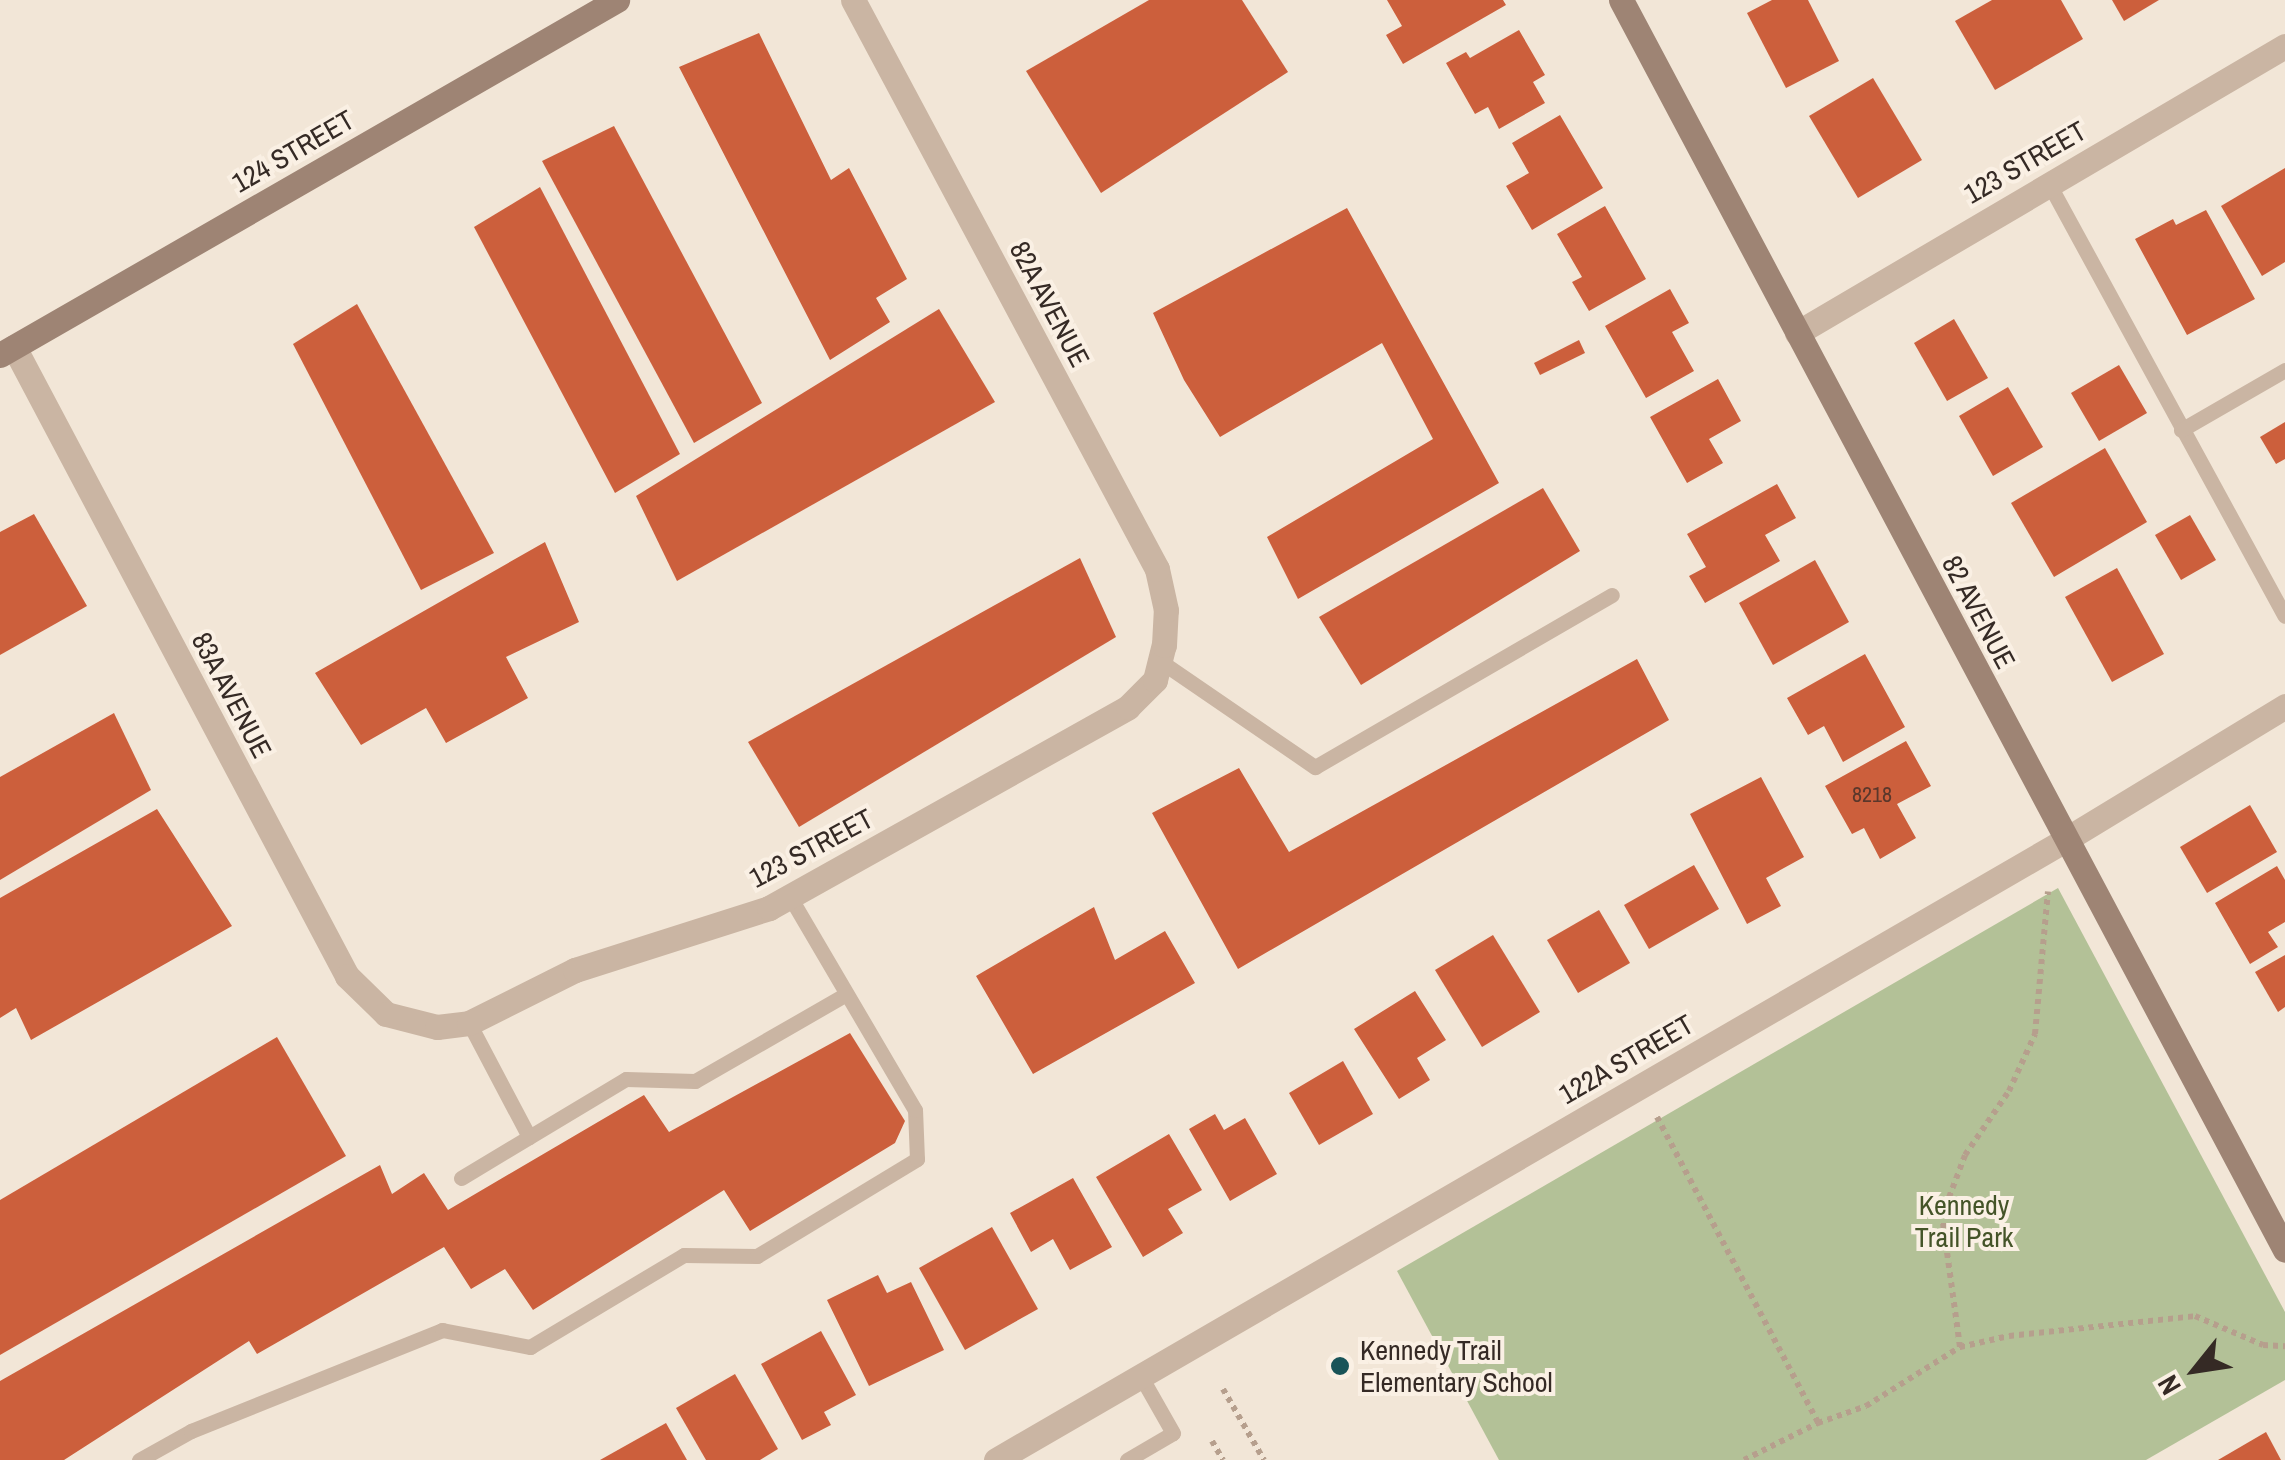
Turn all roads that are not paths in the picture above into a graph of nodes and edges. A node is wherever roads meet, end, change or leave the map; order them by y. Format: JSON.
{"nodes":[{"id":1,"x":617,"y":0,"type":"edge"},
{"id":2,"x":853,"y":0,"type":"edge"},
{"id":3,"x":1621,"y":0,"type":"edge"},
{"id":4,"x":2285,"y":46,"type":"edge"},
{"id":5,"x":2048,"y":182,"type":"junction"},
{"id":6,"x":1797,"y":333,"type":"junction"},
{"id":7,"x":7,"y":351,"type":"edge"},
{"id":8,"x":2285,"y":370,"type":"edge"},
{"id":9,"x":2182,"y":430,"type":"junction"},
{"id":10,"x":1612,"y":595,"type":"dead end"},
{"id":11,"x":2285,"y":616,"type":"edge"},
{"id":12,"x":1162,"y":653,"type":"junction"},
{"id":13,"x":2285,"y":706,"type":"edge"},
{"id":14,"x":2066,"y":840,"type":"junction"},
{"id":15,"x":790,"y":897,"type":"junction"},
{"id":16,"x":846,"y":994,"type":"junction"},
{"id":17,"x":469,"y":1024,"type":"junction"},
{"id":18,"x":437,"y":1027,"type":"joint"},
{"id":19,"x":529,"y":1137,"type":"junction"},
{"id":20,"x":461,"y":1178,"type":"dead end"},
{"id":21,"x":2285,"y":1250,"type":"edge"},
{"id":22,"x":1140,"y":1375,"type":"junction"},
{"id":23,"x":139,"y":1460,"type":"edge"},
{"id":24,"x":996,"y":1460,"type":"edge"},
{"id":25,"x":1127,"y":1460,"type":"edge"}],
"edges":[{"from":1,"to":7,"type":"street","name":"124 STREET"},
{"from":2,"to":12,"type":"street","name":"82A AVENUE"},
{"from":3,"to":6,"type":"street","name":"82 AVENUE"},
{"from":4,"to":5,"type":"street","name":"123 STREET"},
{"from":5,"to":6,"type":"street","name":"123 STREET"},
{"from":5,"to":9,"type":"lane"},
{"from":6,"to":14,"type":"street","name":"82 AVENUE"},
{"from":7,"to":18,"type":"street","name":"83A AVENUE"},
{"from":8,"to":9,"type":"lane"},
{"from":9,"to":11,"type":"lane"},
{"from":10,"to":12,"type":"lane"},
{"from":12,"to":15,"type":"street","name":"123 STREET"},
{"from":13,"to":14,"type":"street","name":"122A STREET"},
{"from":14,"to":21,"type":"street","name":"82 AVENUE"},
{"from":14,"to":22,"type":"street","name":"122A STREET"},
{"from":15,"to":16,"type":"lane"},
{"from":15,"to":17,"type":"street","name":"123 STREET"},
{"from":16,"to":19,"type":"lane"},
{"from":16,"to":23,"type":"lane"},
{"from":17,"to":18,"type":"street","name":"123 STREET"},
{"from":17,"to":19,"type":"lane"},
{"from":19,"to":20,"type":"lane"},
{"from":22,"to":24,"type":"street","name":"122A STREET"},
{"from":22,"to":25,"type":"lane"}]}
